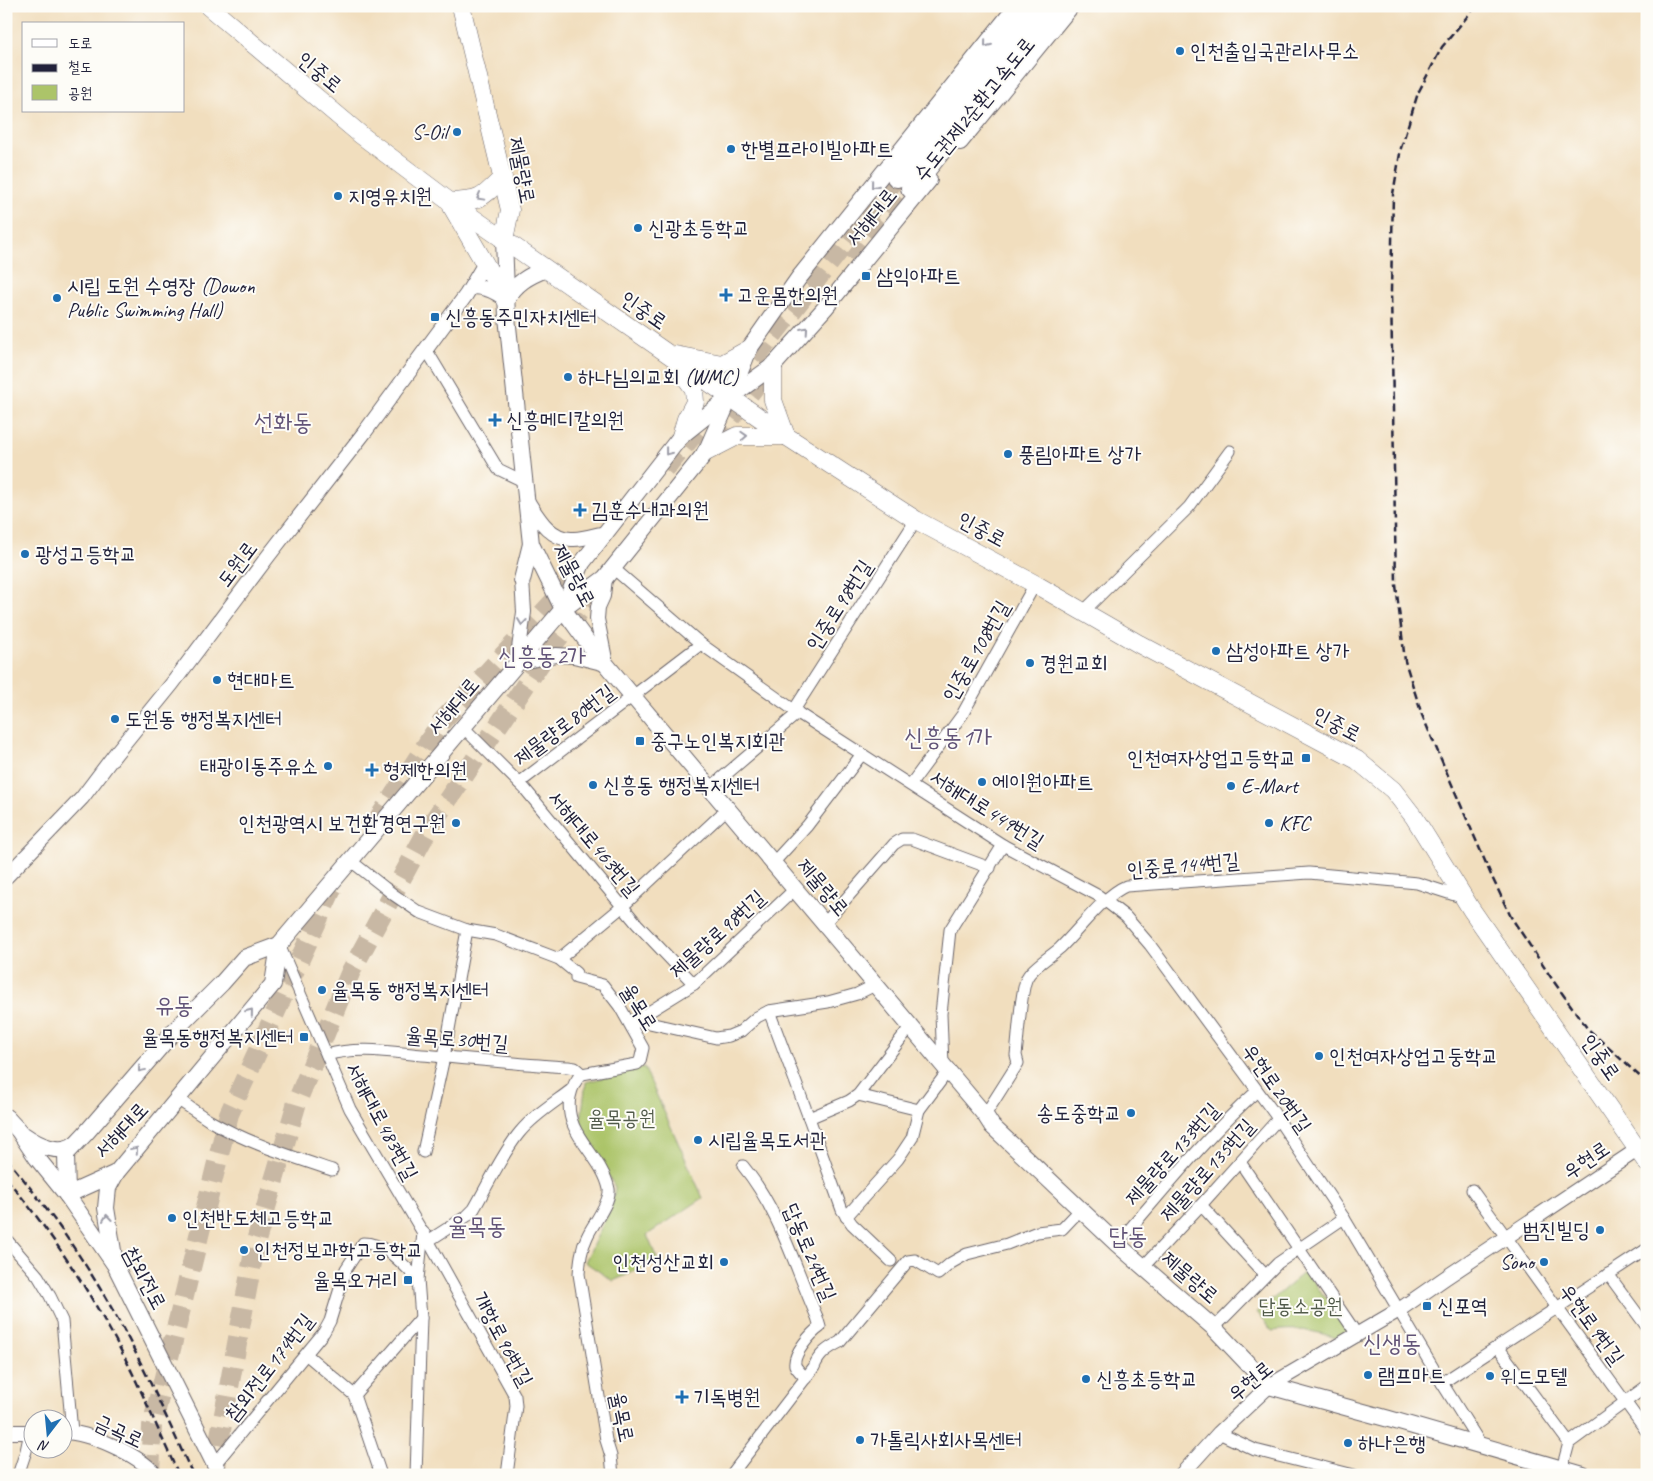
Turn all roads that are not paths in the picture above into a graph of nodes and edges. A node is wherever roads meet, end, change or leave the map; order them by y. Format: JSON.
{"nodes":[{"id":1,"x":208,"y":6,"type":"edge"},
{"id":2,"x":461,"y":6,"type":"edge"},
{"id":3,"x":1017,"y":6,"type":"edge"},
{"id":4,"x":1036,"y":6,"type":"edge"},
{"id":5,"x":1058,"y":6,"type":"edge"},
{"id":6,"x":1071,"y":6,"type":"edge"},
{"id":7,"x":503,"y":177,"type":"junction"},
{"id":8,"x":450,"y":202,"type":"junction"},
{"id":9,"x":504,"y":240,"type":"junction"},
{"id":10,"x":485,"y":263,"type":"junction"},
{"id":11,"x":546,"y":269,"type":"junction"},
{"id":12,"x":472,"y":287,"type":"junction"},
{"id":13,"x":506,"y":300,"type":"junction"},
{"id":14,"x":426,"y":349,"type":"junction"},
{"id":15,"x":750,"y":349,"type":"junction"},
{"id":16,"x":667,"y":353,"type":"junction"},
{"id":17,"x":773,"y":366,"type":"junction"},
{"id":18,"x":730,"y":397,"type":"junction"},
{"id":19,"x":681,"y":436,"type":"junction"},
{"id":20,"x":786,"y":436,"type":"junction"},
{"id":21,"x":1230,"y":451,"type":"dead end"},
{"id":22,"x":706,"y":452,"type":"junction"},
{"id":23,"x":525,"y":482,"type":"junction"},
{"id":24,"x":528,"y":502,"type":"junction"},
{"id":25,"x":916,"y":520,"type":"junction"},
{"id":26,"x":605,"y":533,"type":"junction"},
{"id":27,"x":531,"y":544,"type":"junction"},
{"id":28,"x":609,"y":573,"type":"junction"},
{"id":29,"x":522,"y":580,"type":"joint"},
{"id":30,"x":1035,"y":584,"type":"junction"},
{"id":31,"x":563,"y":609,"type":"junction"},
{"id":32,"x":1084,"y":611,"type":"junction"},
{"id":33,"x":701,"y":644,"type":"junction"},
{"id":34,"x":517,"y":663,"type":"junction"},
{"id":35,"x":606,"y":664,"type":"junction"},
{"id":36,"x":633,"y":696,"type":"junction"},
{"id":37,"x":796,"y":712,"type":"junction"},
{"id":38,"x":463,"y":727,"type":"junction"},
{"id":39,"x":862,"y":754,"type":"junction"},
{"id":40,"x":519,"y":783,"type":"junction"},
{"id":41,"x":911,"y":784,"type":"junction"},
{"id":42,"x":710,"y":788,"type":"junction"},
{"id":43,"x":727,"y":809,"type":"junction"},
{"id":44,"x":1003,"y":845,"type":"junction"},
{"id":45,"x":351,"y":860,"type":"junction"},
{"id":46,"x":773,"y":863,"type":"junction"},
{"id":47,"x":990,"y":868,"type":"junction"},
{"id":48,"x":6,"y":877,"type":"edge"},
{"id":49,"x":795,"y":889,"type":"junction"},
{"id":50,"x":1464,"y":898,"type":"junction"},
{"id":51,"x":1106,"y":901,"type":"junction"},
{"id":52,"x":623,"y":906,"type":"junction"},
{"id":53,"x":824,"y":924,"type":"junction"},
{"id":54,"x":467,"y":930,"type":"junction"},
{"id":55,"x":279,"y":945,"type":"junction"},
{"id":56,"x":559,"y":959,"type":"junction"},
{"id":57,"x":694,"y":984,"type":"junction"},
{"id":58,"x":875,"y":985,"type":"junction"},
{"id":59,"x":769,"y":1011,"type":"junction"},
{"id":60,"x":634,"y":1024,"type":"junction"},
{"id":61,"x":910,"y":1027,"type":"junction"},
{"id":62,"x":326,"y":1055,"type":"junction"},
{"id":63,"x":444,"y":1056,"type":"junction"},
{"id":64,"x":945,"y":1068,"type":"junction"},
{"id":65,"x":582,"y":1074,"type":"junction"},
{"id":66,"x":571,"y":1090,"type":"junction"},
{"id":67,"x":1258,"y":1091,"type":"junction"},
{"id":68,"x":853,"y":1098,"type":"junction"},
{"id":69,"x":177,"y":1099,"type":"junction"},
{"id":70,"x":919,"y":1110,"type":"junction"},
{"id":71,"x":985,"y":1116,"type":"junction"},
{"id":72,"x":6,"y":1117,"type":"edge"},
{"id":73,"x":809,"y":1118,"type":"junction"},
{"id":74,"x":1278,"y":1119,"type":"junction"},
{"id":75,"x":19,"y":1131,"type":"junction"},
{"id":76,"x":85,"y":1134,"type":"junction"},
{"id":77,"x":424,"y":1152,"type":"dead end"},
{"id":78,"x":1642,"y":1156,"type":"edge"},
{"id":79,"x":1240,"y":1162,"type":"junction"},
{"id":80,"x":744,"y":1166,"type":"dead end"},
{"id":81,"x":332,"y":1170,"type":"dead end"},
{"id":82,"x":116,"y":1173,"type":"junction"},
{"id":83,"x":1472,"y":1190,"type":"dead end"},
{"id":84,"x":66,"y":1195,"type":"junction"},
{"id":85,"x":1201,"y":1205,"type":"junction"},
{"id":86,"x":1080,"y":1209,"type":"junction"},
{"id":87,"x":846,"y":1217,"type":"junction"},
{"id":88,"x":1344,"y":1218,"type":"junction"},
{"id":89,"x":422,"y":1229,"type":"junction"},
{"id":90,"x":1507,"y":1238,"type":"junction"},
{"id":91,"x":6,"y":1239,"type":"edge"},
{"id":92,"x":428,"y":1241,"type":"junction"},
{"id":93,"x":1117,"y":1244,"type":"junction"},
{"id":94,"x":1647,"y":1249,"type":"edge"},
{"id":95,"x":1299,"y":1250,"type":"junction"},
{"id":96,"x":891,"y":1261,"type":"dead end"},
{"id":97,"x":115,"y":1265,"type":"junction"},
{"id":98,"x":1143,"y":1267,"type":"junction"},
{"id":99,"x":1608,"y":1274,"type":"junction"},
{"id":100,"x":1265,"y":1275,"type":"junction"},
{"id":101,"x":418,"y":1279,"type":"junction"},
{"id":102,"x":1557,"y":1307,"type":"junction"},
{"id":103,"x":1399,"y":1310,"type":"junction"},
{"id":104,"x":421,"y":1318,"type":"junction"},
{"id":105,"x":1647,"y":1327,"type":"edge"},
{"id":106,"x":1214,"y":1328,"type":"junction"},
{"id":107,"x":1358,"y":1336,"type":"junction"},
{"id":108,"x":1498,"y":1347,"type":"junction"},
{"id":109,"x":307,"y":1355,"type":"junction"},
{"id":110,"x":806,"y":1378,"type":"junction"},
{"id":111,"x":1442,"y":1384,"type":"junction"},
{"id":112,"x":1269,"y":1386,"type":"junction"},
{"id":113,"x":1647,"y":1386,"type":"edge"},
{"id":114,"x":354,"y":1395,"type":"junction"},
{"id":115,"x":1625,"y":1402,"type":"junction"},
{"id":116,"x":66,"y":1408,"type":"edge"},
{"id":117,"x":6,"y":1432,"type":"edge"},
{"id":118,"x":22,"y":1432,"type":"edge"},
{"id":119,"x":1647,"y":1432,"type":"edge"},
{"id":120,"x":72,"y":1433,"type":"edge"},
{"id":121,"x":1218,"y":1434,"type":"junction"},
{"id":122,"x":1569,"y":1443,"type":"junction"},
{"id":123,"x":1481,"y":1445,"type":"junction"},
{"id":124,"x":24,"y":1458,"type":"edge"},
{"id":125,"x":1562,"y":1468,"type":"junction"},
{"id":126,"x":218,"y":1469,"type":"edge"},
{"id":127,"x":18,"y":1475,"type":"edge"},
{"id":128,"x":156,"y":1475,"type":"edge"},
{"id":129,"x":381,"y":1475,"type":"edge"},
{"id":130,"x":416,"y":1475,"type":"edge"},
{"id":131,"x":507,"y":1475,"type":"edge"},
{"id":132,"x":613,"y":1475,"type":"edge"},
{"id":133,"x":731,"y":1475,"type":"edge"},
{"id":134,"x":1181,"y":1475,"type":"edge"},
{"id":135,"x":1354,"y":1475,"type":"edge"},
{"id":136,"x":1583,"y":1475,"type":"edge"}],
"edges":[{"from":1,"to":8,"type":"main road","name":"인중로"},
{"from":2,"to":7,"type":"main road","name":"제물량로"},
{"from":3,"to":15,"type":"main road","name":"서해대로","one_way":true},
{"from":4,"to":5,"type":"highway","name":"수도권제2순환고속도로"},
{"from":17,"to":6,"type":"main road","name":"서해대로","one_way":true},
{"from":7,"to":8,"type":"main road","one_way":true},
{"from":7,"to":9,"type":"main road","name":"제물량로"},
{"from":8,"to":9,"type":"main road","name":"인중로"},
{"from":8,"to":10,"type":"main road"},
{"from":9,"to":11,"type":"main road","name":"인중로"},
{"from":9,"to":13,"type":"main road","name":"제물량로"},
{"from":10,"to":12,"type":"street","name":"도원로"},
{"from":10,"to":13,"type":"main road"},
{"from":11,"to":13,"type":"main road"},
{"from":11,"to":16,"type":"main road","name":"인중로"},
{"from":12,"to":13,"type":"street"},
{"from":12,"to":14,"type":"street","name":"도원로"},
{"from":13,"to":23,"type":"main road","name":"제물량로"},
{"from":14,"to":23,"type":"street"},
{"from":14,"to":48,"type":"street","name":"도원로"},
{"from":15,"to":16,"type":"main road"},
{"from":15,"to":18,"type":"main road","name":"서해대로"},
{"from":16,"to":18,"type":"main road","name":"인중로"},
{"from":16,"to":19,"type":"main road"},
{"from":17,"to":18,"type":"main road","name":"서해대로"},
{"from":17,"to":20,"type":"main road"},
{"from":18,"to":19,"type":"main road","name":"서해대로"},
{"from":18,"to":20,"type":"main road","name":"인중로"},
{"from":18,"to":22,"type":"main road","name":"서해대로"},
{"from":19,"to":26,"type":"main road","name":"서해대로","one_way":true},
{"from":22,"to":20,"type":"main road","one_way":true},
{"from":20,"to":25,"type":"main road","name":"인중로"},
{"from":21,"to":32,"type":"street"},
{"from":22,"to":28,"type":"main road","name":"서해대로"},
{"from":23,"to":24,"type":"main road","name":"제물량로"},
{"from":24,"to":26,"type":"street"},
{"from":24,"to":27,"type":"main road","name":"제물량로"},
{"from":25,"to":30,"type":"main road","name":"인중로"},
{"from":25,"to":37,"type":"street","name":"인중로98번길"},
{"from":26,"to":31,"type":"main road","name":"서해대로"},
{"from":27,"to":29,"type":"main road"},
{"from":27,"to":31,"type":"main road","name":"제물량로"},
{"from":28,"to":31,"type":"main road","name":"서해대로"},
{"from":28,"to":33,"type":"street","name":"서해대로449번길"},
{"from":28,"to":35,"type":"street"},
{"from":29,"to":34,"type":"street","one_way":true},
{"from":30,"to":32,"type":"main road","name":"인중로"},
{"from":30,"to":41,"type":"street","name":"인중로108번길"},
{"from":31,"to":34,"type":"main road","name":"서해대로"},
{"from":31,"to":35,"type":"main road","name":"제물량로"},
{"from":32,"to":50,"type":"main road","name":"인중로"},
{"from":33,"to":36,"type":"street"},
{"from":33,"to":37,"type":"street","name":"서해대로449번길"},
{"from":34,"to":35,"type":"street"},
{"from":34,"to":38,"type":"main road","name":"서해대로"},
{"from":35,"to":36,"type":"main road","name":"제물량로"},
{"from":36,"to":40,"type":"street","name":"제물량로80번길"},
{"from":36,"to":42,"type":"main road","name":"제물량로"},
{"from":37,"to":39,"type":"street","name":"서해대로449번길"},
{"from":37,"to":42,"type":"street","name":"인중로98번길"},
{"from":38,"to":40,"type":"street","name":"서해대로463번길"},
{"from":38,"to":45,"type":"main road","name":"서해대로"},
{"from":39,"to":41,"type":"street","name":"서해대로449번길"},
{"from":39,"to":46,"type":"street"},
{"from":40,"to":52,"type":"street","name":"서해대로463번길"},
{"from":41,"to":44,"type":"street","name":"서해대로449번길"},
{"from":42,"to":43,"type":"main road","name":"제물량로"},
{"from":43,"to":46,"type":"main road","name":"제물량로"},
{"from":43,"to":52,"type":"street"},
{"from":44,"to":47,"type":"street"},
{"from":44,"to":51,"type":"street","name":"서해대로449번길"},
{"from":45,"to":54,"type":"street","name":"율목로"},
{"from":45,"to":55,"type":"main road","name":"서해대로"},
{"from":46,"to":49,"type":"main road","name":"제물량로"},
{"from":47,"to":53,"type":"street"},
{"from":47,"to":64,"type":"street"},
{"from":49,"to":53,"type":"main road","name":"제물량로"},
{"from":49,"to":57,"type":"street","name":"제물량로98번길"},
{"from":50,"to":51,"type":"street","name":"인중로144번길"},
{"from":50,"to":78,"type":"main road","name":"인중로"},
{"from":51,"to":67,"type":"street","name":"우현로20번길"},
{"from":51,"to":71,"type":"street","name":"인중로144번길"},
{"from":52,"to":56,"type":"street"},
{"from":52,"to":57,"type":"street","name":"서해대로463번길"},
{"from":53,"to":58,"type":"main road","name":"제물량로"},
{"from":54,"to":56,"type":"street","name":"율목로"},
{"from":54,"to":63,"type":"street"},
{"from":55,"to":62,"type":"street","name":"서해대로483번길"},
{"from":69,"to":55,"type":"main road","name":"서해대로","one_way":true},
{"from":55,"to":76,"type":"main road","name":"서해대로","one_way":true},
{"from":56,"to":60,"type":"street","name":"율목로"},
{"from":57,"to":60,"type":"street","name":"제물량로98번길"},
{"from":58,"to":59,"type":"street"},
{"from":58,"to":61,"type":"main road","name":"제물량로"},
{"from":59,"to":60,"type":"street"},
{"from":59,"to":73,"type":"street"},
{"from":60,"to":65,"type":"street","name":"율목로"},
{"from":61,"to":64,"type":"main road","name":"제물량로"},
{"from":61,"to":68,"type":"street"},
{"from":62,"to":63,"type":"street","name":"율목로30번길"},
{"from":62,"to":89,"type":"street","name":"서해대로483번길"},
{"from":63,"to":65,"type":"street","name":"율목로30번길"},
{"from":63,"to":77,"type":"street"},
{"from":64,"to":70,"type":"street"},
{"from":64,"to":71,"type":"main road","name":"제물량로"},
{"from":65,"to":66,"type":"street"},
{"from":66,"to":92,"type":"street"},
{"from":66,"to":132,"type":"street","name":"율목로"},
{"from":67,"to":74,"type":"street","name":"우현로20번길"},
{"from":67,"to":93,"type":"street","name":"제물량로133번길"},
{"from":68,"to":70,"type":"street"},
{"from":68,"to":73,"type":"street"},
{"from":69,"to":81,"type":"street"},
{"from":82,"to":69,"type":"main road","name":"서해대로","one_way":true},
{"from":70,"to":87,"type":"street"},
{"from":71,"to":86,"type":"main road","name":"제물량로"},
{"from":72,"to":75,"type":"main road","name":"참외전로"},
{"from":73,"to":87,"type":"street"},
{"from":74,"to":79,"type":"street","name":"제물량로135번길"},
{"from":74,"to":88,"type":"street","name":"우현로20번길"},
{"from":75,"to":76,"type":"main road"},
{"from":75,"to":84,"type":"main road","name":"참외전로"},
{"from":76,"to":84,"type":"main road","name":"서해대로"},
{"from":78,"to":90,"type":"street","name":"우현로"},
{"from":79,"to":85,"type":"street","name":"제물량로135번길"},
{"from":79,"to":95,"type":"street"},
{"from":80,"to":110,"type":"street","name":"답동로24번길"},
{"from":82,"to":84,"type":"main road","name":"서해대로"},
{"from":97,"to":82,"type":"main road","one_way":true},
{"from":83,"to":90,"type":"street"},
{"from":84,"to":97,"type":"main road","name":"참외전로"},
{"from":85,"to":98,"type":"street","name":"제물량로135번길"},
{"from":85,"to":100,"type":"street"},
{"from":86,"to":93,"type":"main road","name":"제물량로"},
{"from":86,"to":110,"type":"street"},
{"from":87,"to":96,"type":"street"},
{"from":88,"to":95,"type":"street"},
{"from":88,"to":103,"type":"street","name":"우현로20번길"},
{"from":89,"to":92,"type":"street","name":"개항로96번길"},
{"from":89,"to":101,"type":"street"},
{"from":90,"to":102,"type":"street","name":"우현로9번길"},
{"from":90,"to":103,"type":"street","name":"우현로"},
{"from":91,"to":116,"type":"street"},
{"from":92,"to":131,"type":"street","name":"개항로96번길"},
{"from":93,"to":98,"type":"main road","name":"제물량로"},
{"from":94,"to":99,"type":"street"},
{"from":95,"to":100,"type":"street"},
{"from":95,"to":107,"type":"street"},
{"from":97,"to":126,"type":"main road","name":"참외전로"},
{"from":98,"to":106,"type":"main road","name":"제물량로"},
{"from":99,"to":102,"type":"street"},
{"from":99,"to":105,"type":"street"},
{"from":100,"to":106,"type":"street"},
{"from":101,"to":104,"type":"street"},
{"from":101,"to":109,"type":"street","name":"참외전로174번길"},
{"from":102,"to":108,"type":"street"},
{"from":102,"to":115,"type":"street","name":"우현로9번길"},
{"from":103,"to":107,"type":"street","name":"우현로"},
{"from":103,"to":111,"type":"street"},
{"from":104,"to":114,"type":"street"},
{"from":104,"to":130,"type":"street"},
{"from":106,"to":112,"type":"main road","name":"제물량로"},
{"from":107,"to":112,"type":"street","name":"우현로"},
{"from":108,"to":111,"type":"street"},
{"from":108,"to":122,"type":"street"},
{"from":109,"to":114,"type":"street"},
{"from":109,"to":126,"type":"street","name":"참외전로174번길"},
{"from":110,"to":133,"type":"street"},
{"from":111,"to":123,"type":"street"},
{"from":112,"to":121,"type":"street","name":"우현로"},
{"from":112,"to":123,"type":"main road"},
{"from":113,"to":115,"type":"street"},
{"from":114,"to":129,"type":"street"},
{"from":115,"to":119,"type":"street","name":"우현로9번길"},
{"from":115,"to":122,"type":"street"},
{"from":117,"to":118,"type":"street"},
{"from":120,"to":128,"type":"street","name":"금곡로"},
{"from":121,"to":134,"type":"street","name":"우현로"},
{"from":121,"to":135,"type":"street"},
{"from":122,"to":125,"type":"street"},
{"from":123,"to":125,"type":"main road"},
{"from":124,"to":127,"type":"street"},
{"from":125,"to":136,"type":"main road"}]}
